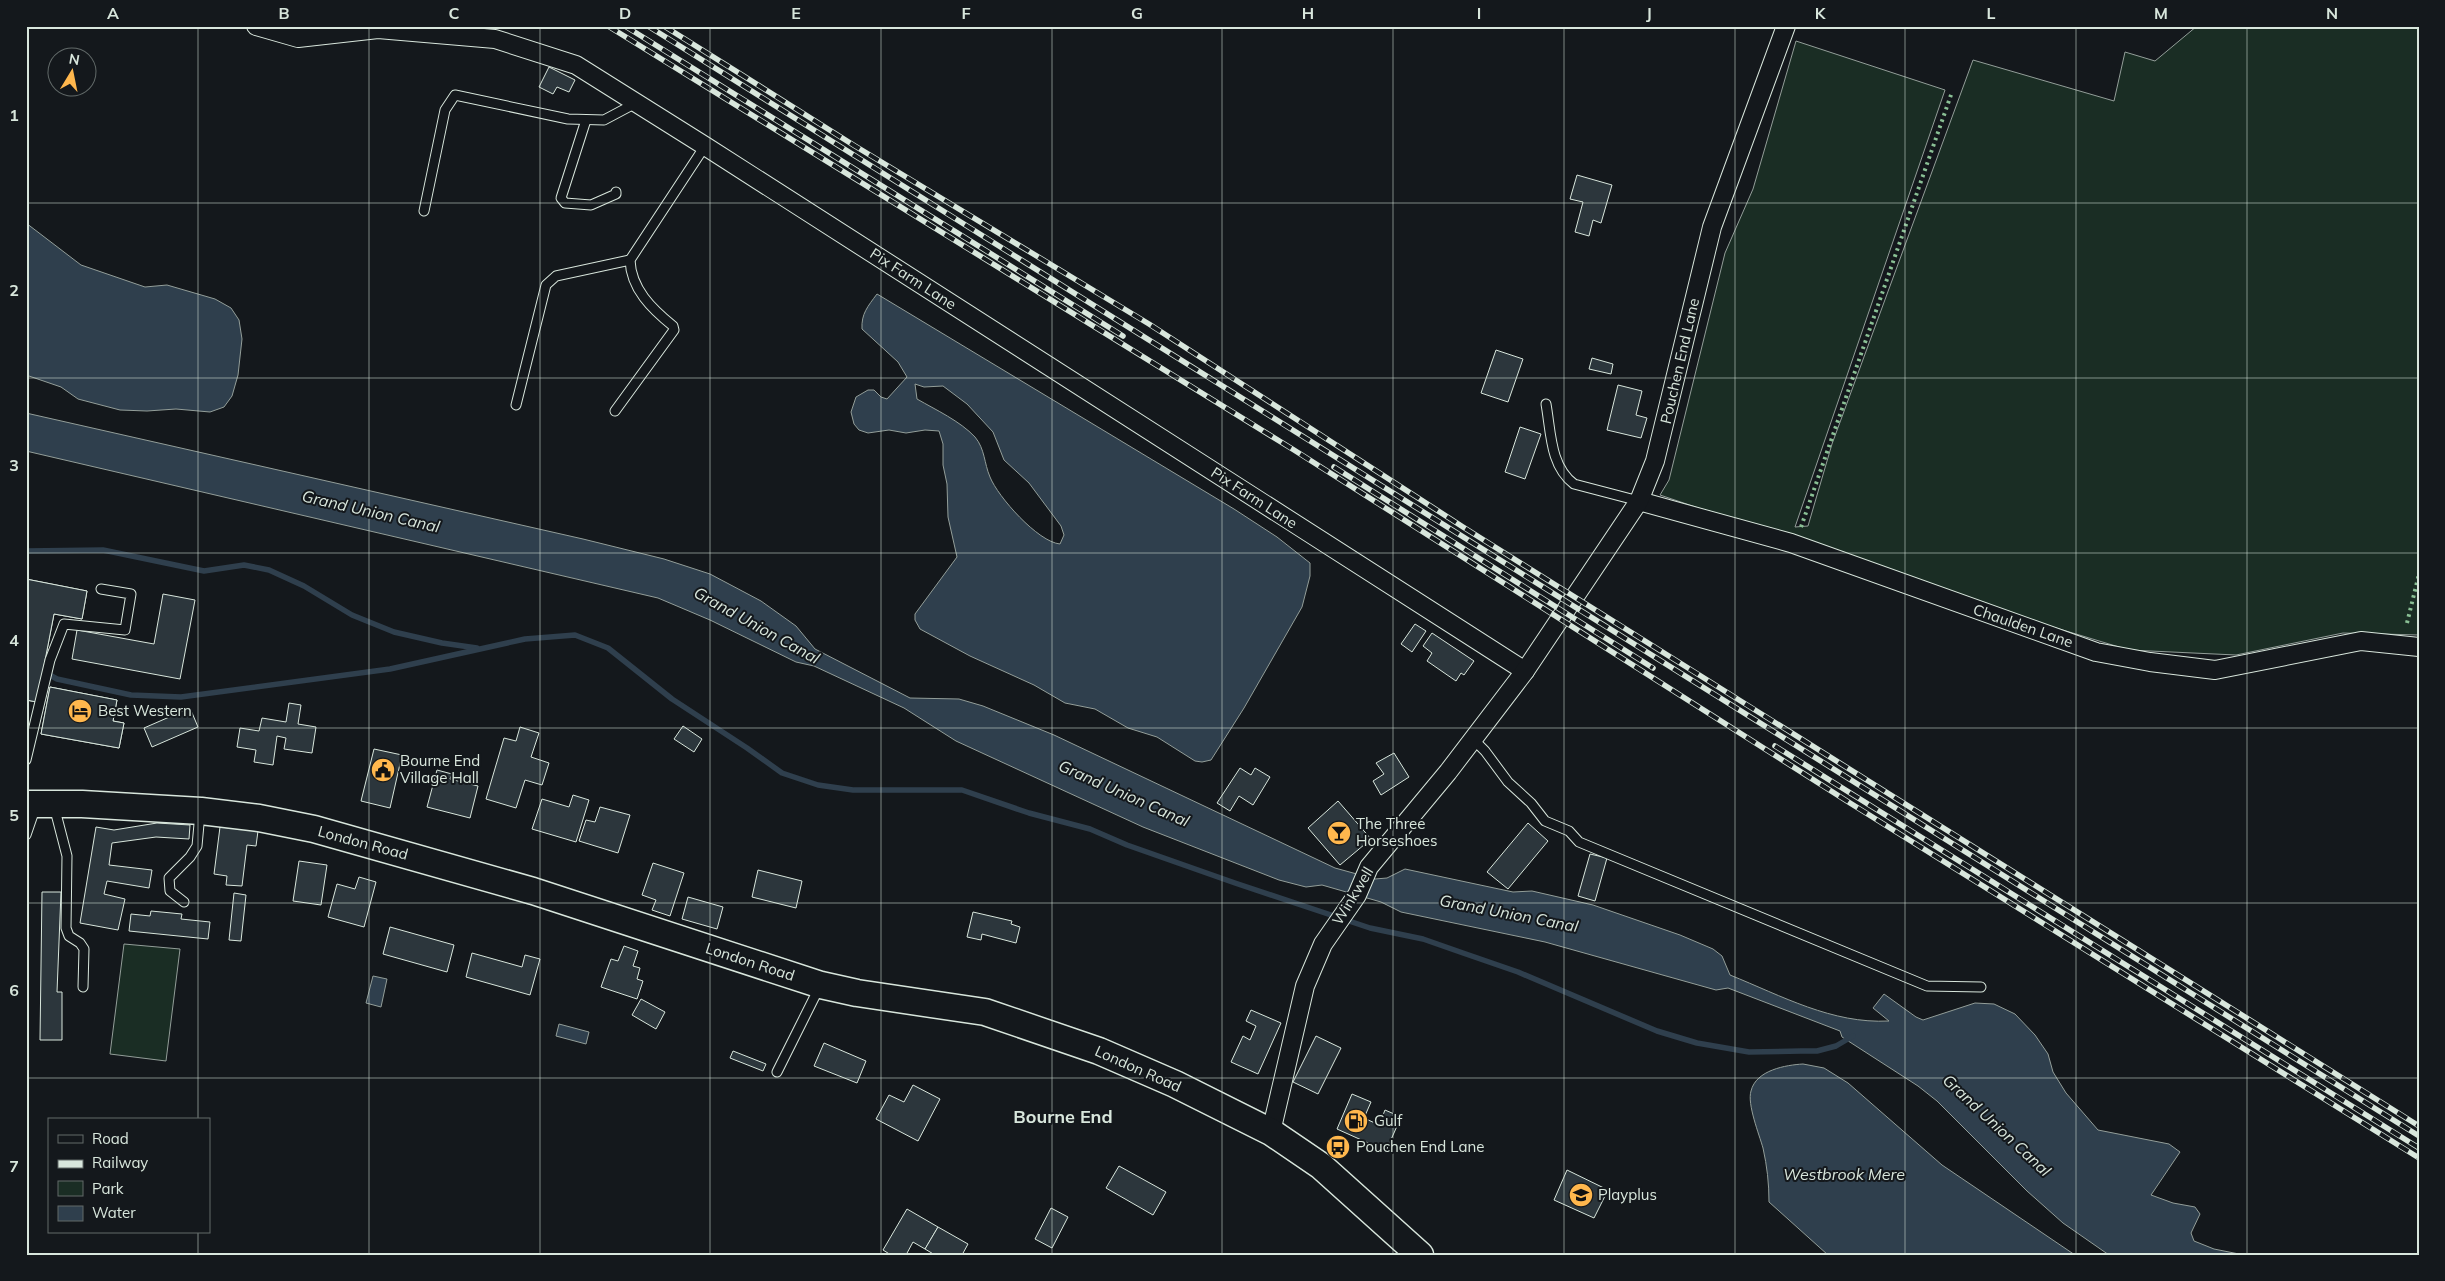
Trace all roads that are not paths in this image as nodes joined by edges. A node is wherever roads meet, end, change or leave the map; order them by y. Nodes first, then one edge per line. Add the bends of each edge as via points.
1 (256, 26) edge
2 (1786, 26) edge
3 (636, 103) junction
4 (586, 120) junction
5 (705, 146) junction
6 (616, 192) dead end
7 (424, 211) dead end
8 (630, 260) junction
9 (1546, 404) dead end
10 (516, 405) dead end
11 (615, 411) dead end
12 (1639, 501) junction
13 (101, 589) dead end
14 (2419, 647) edge
15 (1524, 671) junction
16 (1473, 740) junction
17 (26, 760) edge
18 (39, 805) edge
19 (201, 811) junction
20 (26, 835) edge
21 (184, 902) dead end
22 (820, 985) junction
23 (83, 986) dead end
24 (1981, 987) dead end
25 (777, 1072) dead end
26 (1271, 1132) junction
27 (1420, 1255) edge

1 - 3 street, Pix Farm Lane via 298,38 378,29 496,39 576,65
2 - 12 street, Pouchen End Lane via 1712,227 1656,461
3 - 4 lane via 604,120
3 - 5 street, Pix Farm Lane
4 - 6 lane via 560,198 565,202 591,206
4 - 7 lane via 568,120 455,96 445,110
5 - 8 lane
5 - 15 street, Pix Farm Lane
8 - 10 lane via 556,276 546,285
8 - 11 lane via 630,271 640,292 654,311 674,326 674,330
9 - 12 lane via 1556,458 1566,478 1574,484
12 - 14 street, Chaulden Lane via 1791,543 2096,652 2215,670 2362,641
12 - 15 street, Pouchen End Lane
13 - 17 lane via 131,594 125,630 64,624 50,660
15 - 16 street, Winkwell
16 - 24 lane via 1545,821 1569,831 1579,842 1927,986
16 - 26 street, Winkwell via 1370,867 1323,944 1305,986
18 - 19 main road, London Road via 82,804
18 - 20 lane
18 - 23 lane via 68,856 66,928 68,936 84,949
19 - 21 lane via 197,846 169,878 170,891
19 - 22 main road, London Road via 277,822 384,848 533,892
22 - 25 lane
22 - 26 main road, London Road via 985,1012 1099,1051 1175,1084
26 - 27 main road, London Road via 1321,1166

